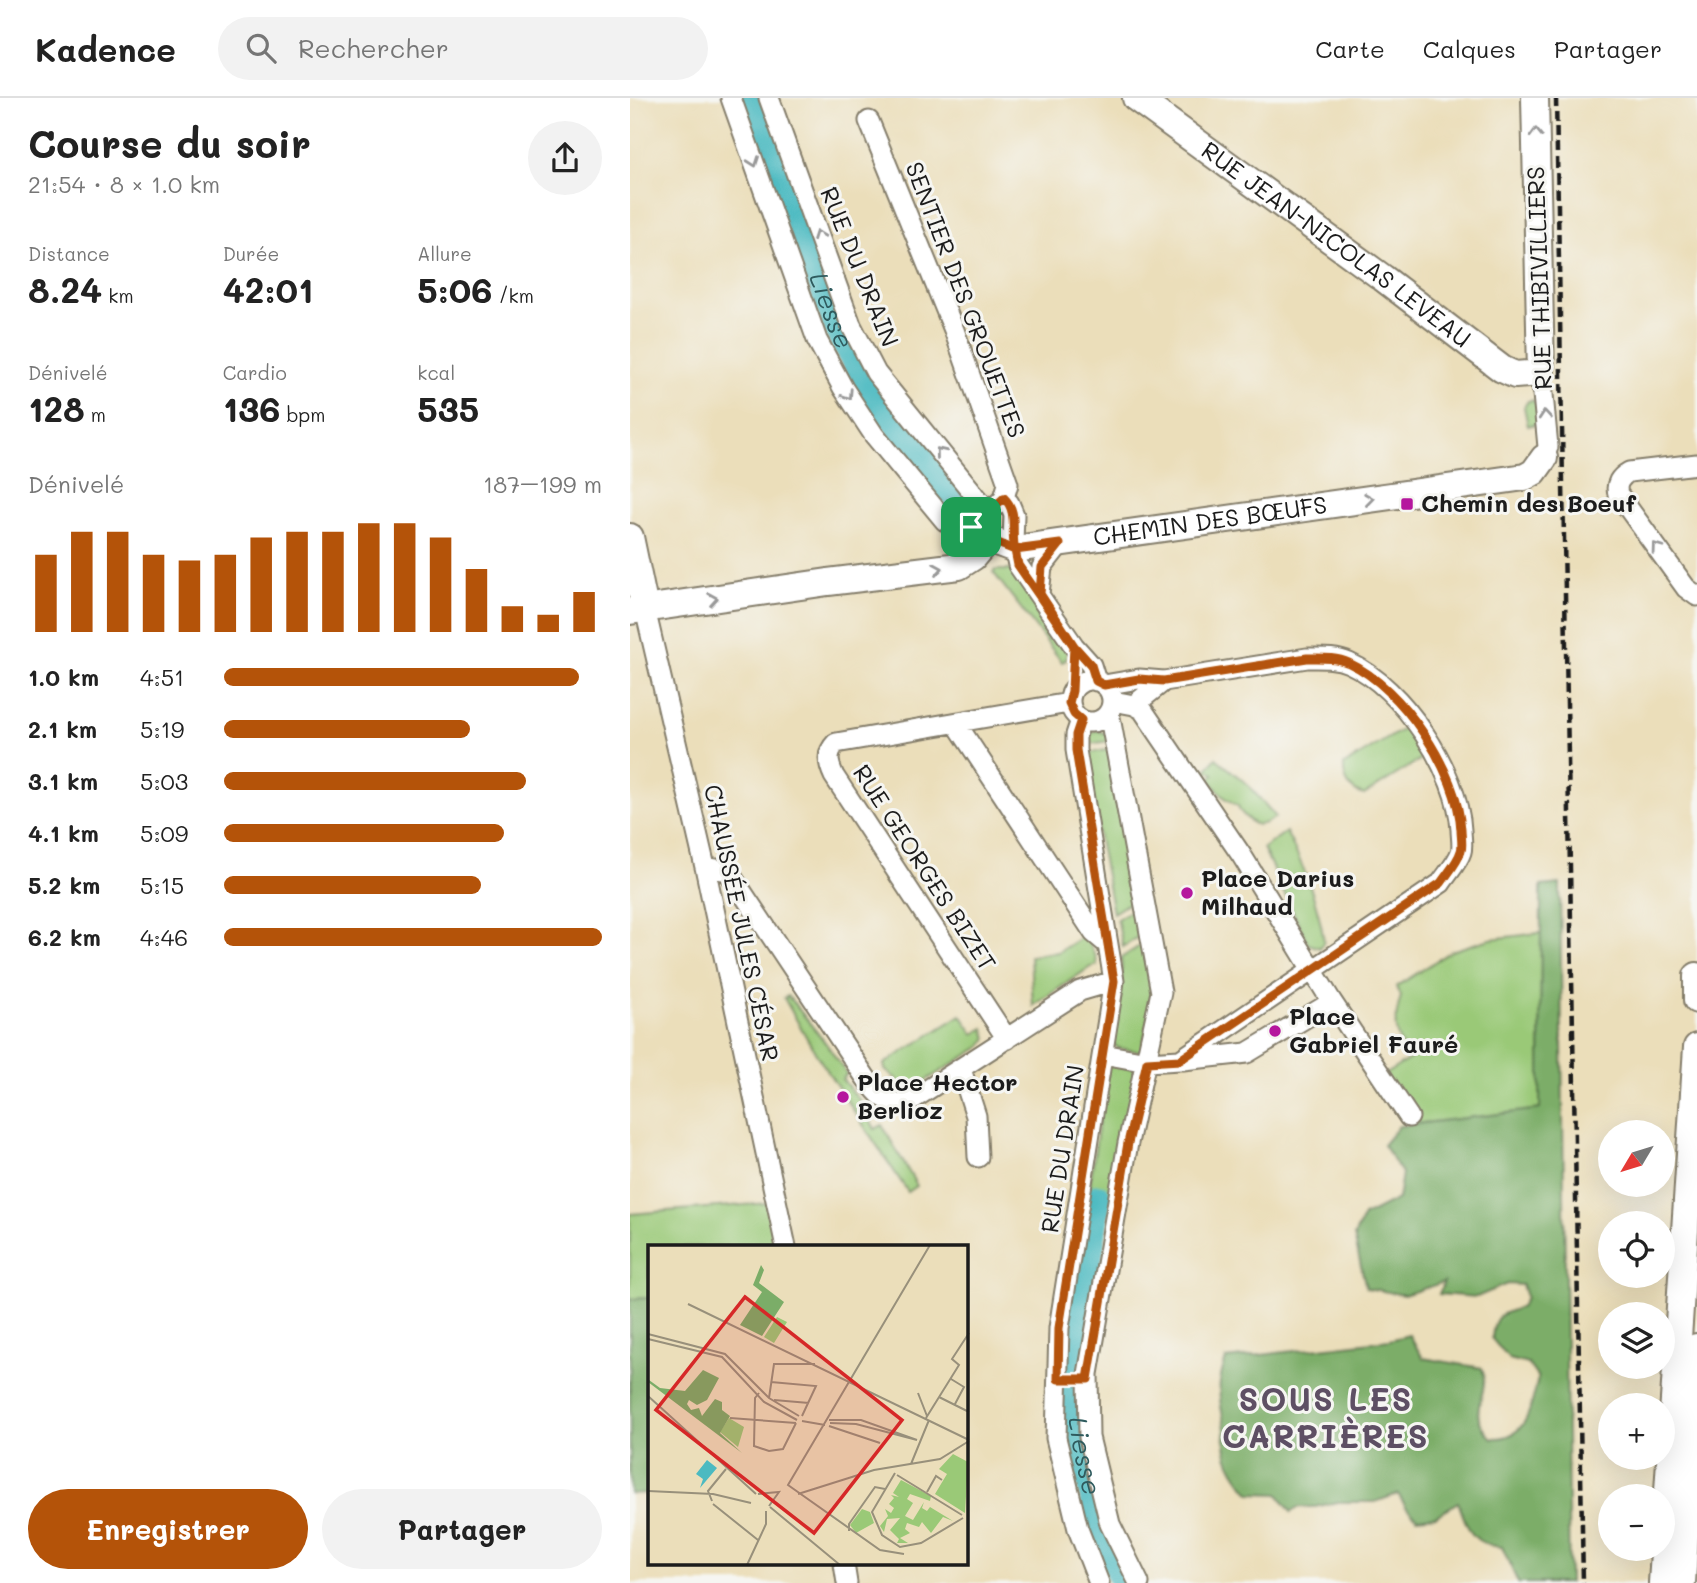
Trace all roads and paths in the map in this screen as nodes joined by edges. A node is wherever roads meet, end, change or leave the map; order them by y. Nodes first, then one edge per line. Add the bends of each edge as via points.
1 (731, 98) edge
2 (769, 98) edge
3 (1136, 98) edge
4 (1535, 98) edge
5 (869, 121) dead end
6 (1541, 373) junction
7 (1544, 458) joint
8 (1697, 464) edge
9 (1004, 498) junction
10 (983, 505) junction
11 (980, 533) junction
12 (630, 537) edge
13 (1060, 544) junction
14 (1015, 550) junction
15 (1040, 594) junction
16 (1697, 596) edge
17 (638, 610) edge
18 (1074, 646) junction
19 (1164, 681) junction
20 (1105, 695) junction
21 (1070, 697) junction
22 (1134, 705) junction
23 (1081, 720) junction
24 (956, 723) junction
25 (705, 867) junction
26 (1107, 944) junction
27 (1312, 969) junction
28 (1697, 976) edge
29 (1114, 981) junction
30 (1697, 1000) edge
31 (1332, 1002) junction
32 (1007, 1039) junction
33 (1697, 1047) edge
34 (1103, 1054) junction
35 (1180, 1060) junction
36 (1147, 1062) junction
37 (961, 1069) junction
38 (1409, 1117) dead end
39 (978, 1157) dead end
40 (786, 1245) edge
41 (1697, 1347) edge
42 (1058, 1379) junction
43 (1088, 1379) junction
44 (1099, 1583) edge
45 (1139, 1583) edge
46 (1662, 1583) edge
47 (1682, 1583) edge

1 -> 11 street via 817,340 843,388 874,435 946,521
10 -> 2 street, RUE DU DRAIN via 876,373 863,350
3 - 6 street, RUE JEAN-NICOLAS LEVEAU via 1502,369 1515,375
6 -> 4 street, RUE THIBIVILLIERS
5 - 9 street, SENTIER DES GROUETTES via 954,330 1008,484
7 -> 6 street, RUE THIBIVILLIERS via 1548,447
13 -> 7 street, CHEMIN DES BŒUFS via 1525,478
16 -> 8 street via 1686,588 1616,488 1629,472
9 - 10 street via 995,506
9 - 14 street, SENTIER DES GROUETTES via 1014,515
10 - 11 street via 977,512
11 - 14 street, CHEMIN DES BŒUFS
17 -> 11 street via 959,566 973,557
12 - 17 street
13 - 14 street, CHEMIN DES BŒUFS
13 - 15 street via 1042,567
14 - 15 street via 1018,565
15 - 18 street
17 - 25 street, CHAUSSÉE JULES CÉSAR
18 - 20 street via 1091,665
18 - 21 street
19 - 20 street via 1139,679
19 - 22 street
19 - 27 street via 1307,658 1349,663 1385,687 1424,733 1448,777 1460,811 1461,851 1441,883
20 - 21 street, RUE GEORGES BIZET via 1079,683
20 - 22 street
20 - 23 street via 1093,722
20 - 36 street via 1161,992
21 - 23 street via 1074,714
21 - 24 street, RUE GEORGES BIZET
22 - 27 street via 1142,709 1242,856
23 - 26 street, RUE DU DRAIN via 1076,750
24 - 26 street via 1092,930
24 - 32 street, RUE GEORGES BIZET via 836,743 829,762
25 - 37 street via 728,871 886,1101 907,1103
25 - 40 street, CHAUSSÉE JULES CÉSAR
26 - 29 street, RUE DU DRAIN
27 - 31 street
27 - 35 street
28 - 30 street
29 - 32 street via 1080,990
29 - 34 street, RUE DU DRAIN
31 - 35 street via 1247,1053
31 - 38 street
32 - 37 street
33 - 46 street
34 - 36 street
34 - 42 street, RUE DU DRAIN via 1059,1328
35 - 36 street
36 - 43 street via 1128,1143
37 - 39 street via 976,1116
41 - 47 street
42 - 43 street
42 - 44 street, RUE DU DRAIN via 1056,1438 1078,1529
43 - 45 street via 1089,1437 1110,1524

